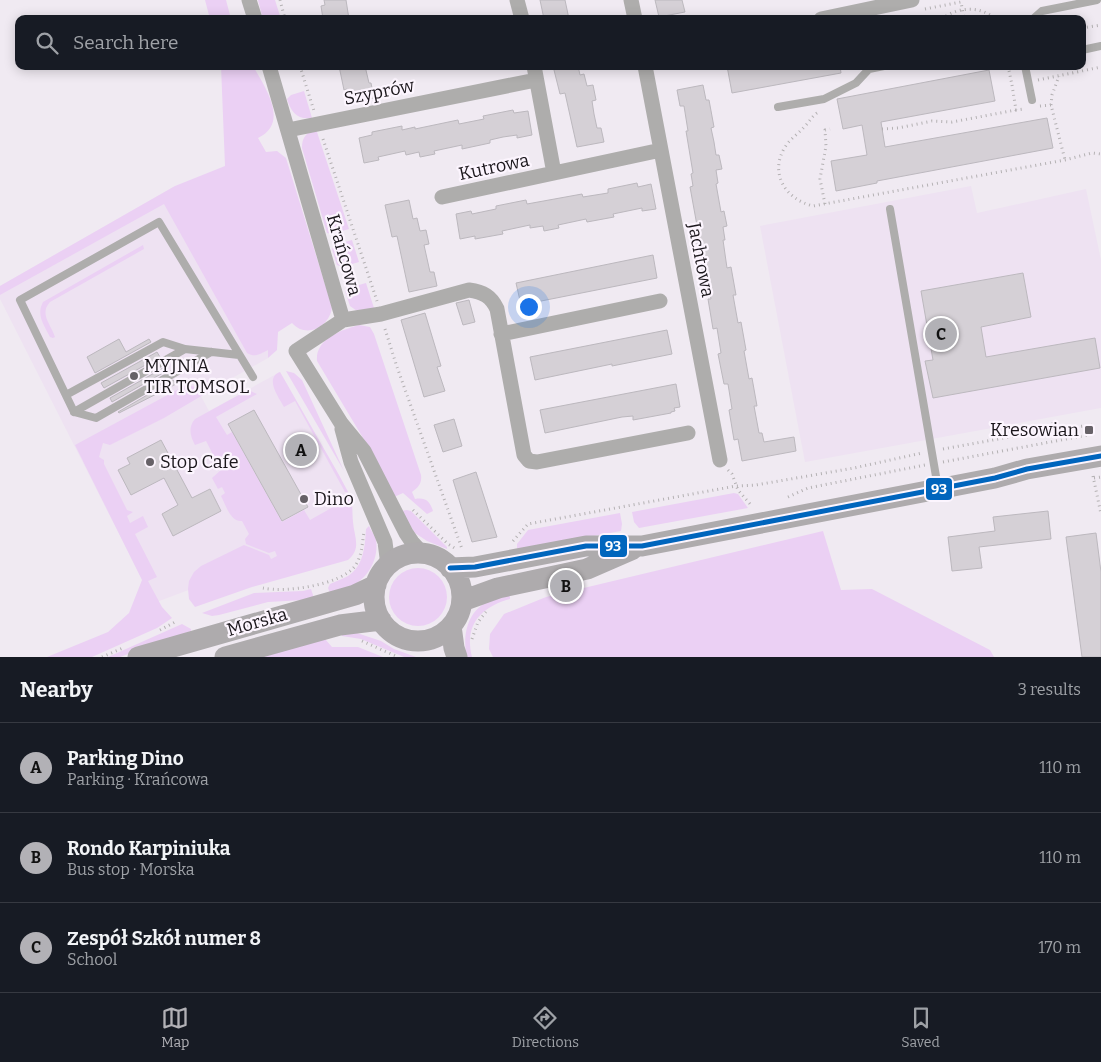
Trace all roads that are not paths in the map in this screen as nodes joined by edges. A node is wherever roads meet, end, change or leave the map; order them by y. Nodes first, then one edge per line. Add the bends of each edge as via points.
1 (249, 0) edge
2 (517, 0) edge
3 (631, 0) edge
4 (912, 0) edge
5 (1097, 0) edge
6 (254, 15) edge
7 (521, 15) edge
8 (634, 15) edge
9 (858, 15) edge
10 (1038, 15) edge
11 (1101, 46) edge
12 (1086, 49) edge
13 (270, 70) edge
14 (645, 70) edge
15 (867, 70) edge
16 (1025, 70) edge
17 (535, 73) edge
18 (1033, 104) road end
19 (778, 107) dead end
20 (288, 130) junction
21 (661, 150) junction
22 (554, 173) junction
23 (442, 197) dead end
24 (890, 209) dead end
25 (660, 301) dead end
26 (343, 320) junction
27 (501, 334) junction
28 (185, 349) junction
29 (211, 352) junction
30 (239, 355) junction
31 (253, 377) dead end
32 (66, 395) junction
33 (74, 412) junction
34 (341, 423) junction
35 (688, 433) dead end
36 (720, 460) road end
37 (1096, 462) edge
38 (938, 489) junction
39 (642, 546) junction
40 (423, 554) junction
41 (457, 560) junction
42 (388, 565) junction
43 (376, 586) junction
44 (462, 602) junction
45 (381, 620) junction
46 (451, 626) junction
47 (418, 641) junction
48 (138, 657) edge
49 (225, 657) edge
50 (432, 657) edge
51 (457, 657) edge

1 - 6 street
2 - 7 street
3 - 8 street
4 - 9 street
5 - 10 lane via 1042,11
11 - 12 lane
13 - 20 street, Krańcowa
14 - 21 street, Jachtowa
15 - 19 lane via 856,83 824,98
16 - 18 lane
17 - 20 street, Szyprów
17 - 22 street, Kutrowa
20 - 26 street, Krańcowa
21 - 22 street, Kutrowa
21 - 36 street, Jachtowa
22 - 23 street, Kutrowa
24 - 38 lane
25 - 27 street
26 - 27 street via 381,314 469,290 481,292 492,299
26 - 34 street, Krańcowa via 296,350
27 - 35 street via 524,455 529,461 538,462
28 - 29 lane
28 - 32 lane via 163,342
28 - 33 lane
29 - 30 lane
29 - 33 lane via 96,418
30 - 31 lane
30 - 32 lane via 159,222 20,300
32 - 33 lane
34 - 40 street, Krańcowa via 364,451 406,533
34 - 42 street, Krańcowa via 351,462 385,542
37 - 38 main road via 1027,469
38 - 39 main road
39 - 41 main road via 586,546 475,567
39 - 44 main road via 587,569 493,589
40 - 41 main road
40 - 42 main road via 404,556
41 - 44 main road
42 - 43 main road
43 - 45 main road via 375,606
43 - 48 main road, Morska via 355,595
44 - 46 main road
45 - 47 main road via 396,635
45 - 49 main road, Morska via 340,625
46 - 47 main road via 433,638
46 - 51 main road
47 - 50 main road

